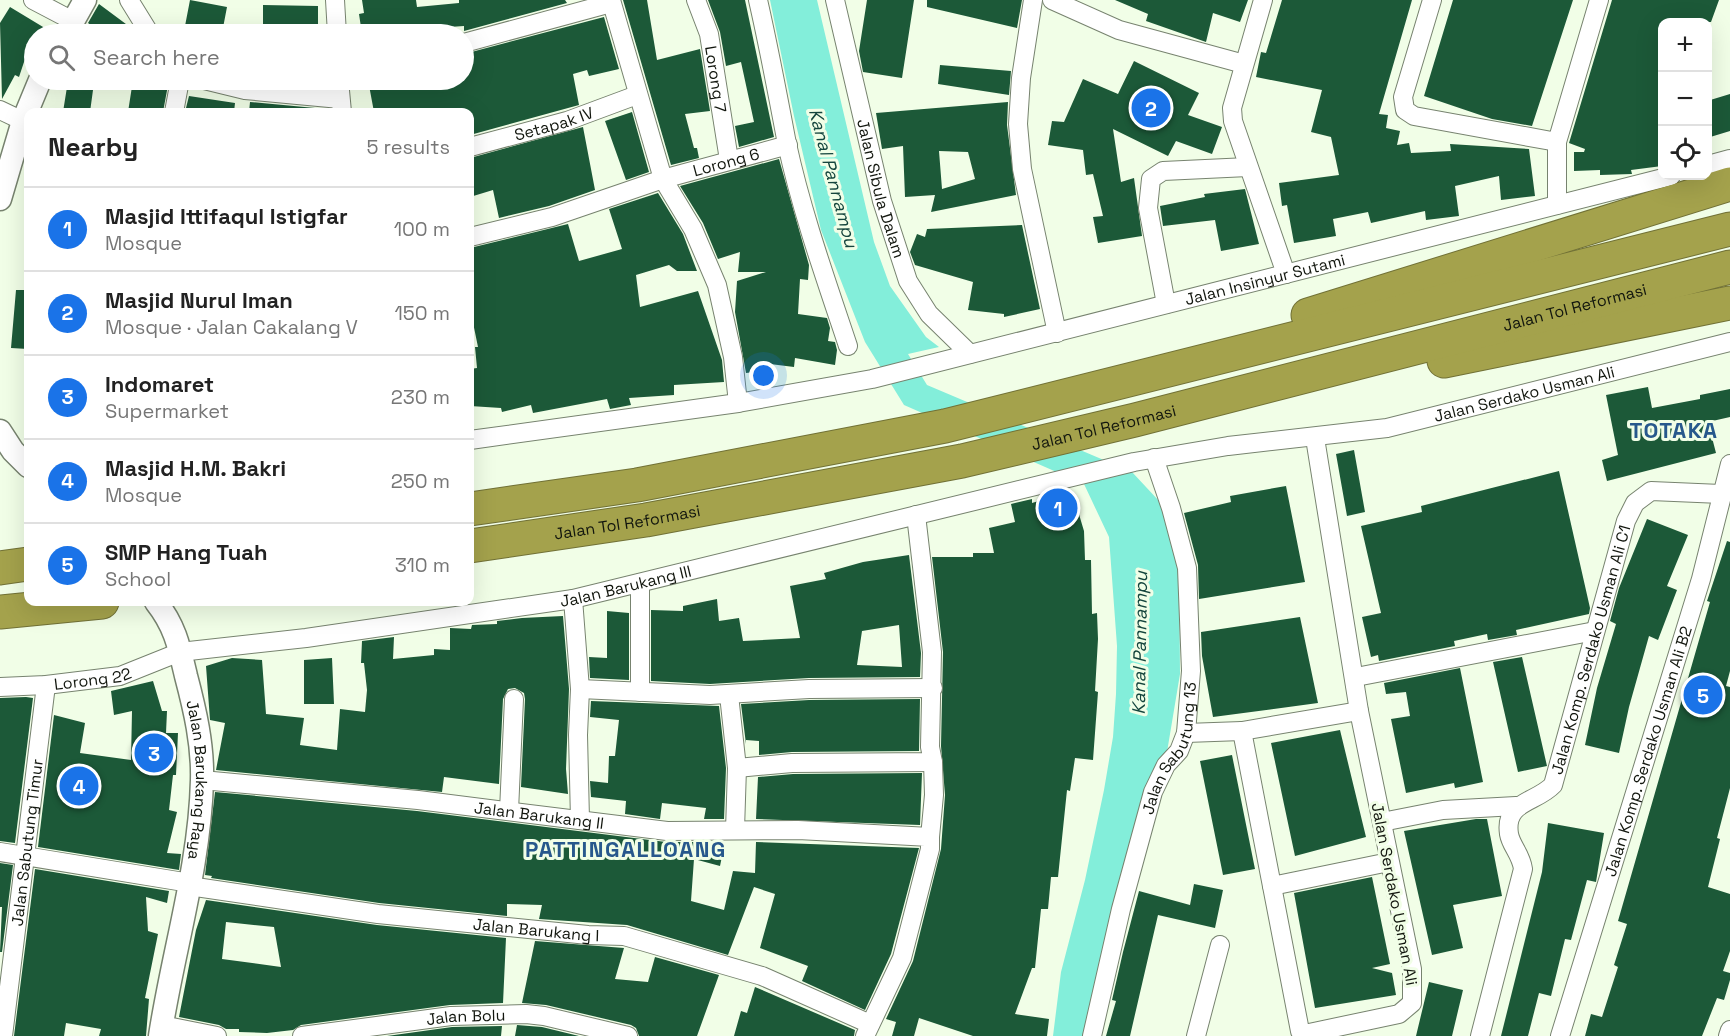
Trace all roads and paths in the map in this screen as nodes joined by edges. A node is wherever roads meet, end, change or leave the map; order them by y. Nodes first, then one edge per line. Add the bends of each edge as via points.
1 (33, 0) edge
2 (85, 0) edge
3 (129, 0) edge
4 (335, 0) edge
5 (696, 0) edge
6 (758, 0) edge
7 (835, 0) edge
8 (1033, 0) edge
9 (1052, 0) edge
10 (1263, 0) edge
11 (1432, 0) edge
12 (1599, 0) edge
13 (611, 2) edge
14 (1083, 6) edge
15 (64, 24) edge
16 (71, 24) edge
17 (144, 24) edge
18 (336, 24) edge
19 (474, 40) edge
20 (1244, 64) junction
21 (36, 90) edge
22 (178, 90) edge
23 (245, 90) edge
24 (340, 90) edge
25 (637, 94) junction
26 (341, 106) edge
27 (28, 108) edge
28 (175, 108) edge
29 (0, 110) edge
30 (23, 121) joint
31 (1557, 142) junction
32 (788, 145) junction
33 (474, 146) edge
34 (1730, 159) edge
35 (729, 160) junction
36 (1712, 164) edge
37 (1248, 167) junction
38 (663, 179) junction
39 (1658, 179) edge
40 (1730, 184) edge
41 (0, 199) edge
42 (1557, 205) junction
43 (1730, 230) edge
44 (474, 236) edge
45 (1730, 267) edge
46 (1286, 274) junction
47 (1730, 303) edge
48 (1166, 304) junction
49 (1058, 333) junction
50 (1730, 342) edge
51 (848, 346) dead end
52 (965, 355) junction
53 (1119, 385) junction
54 (738, 403) junction
55 (1125, 422) junction
56 (0, 431) edge
57 (1315, 438) junction
58 (474, 439) edge
59 (24, 455) edge
60 (1154, 458) junction
61 (1730, 464) edge
62 (1064, 479) joint
63 (1721, 494) junction
64 (474, 507) edge
65 (916, 515) junction
66 (474, 545) edge
67 (24, 565) edge
68 (0, 568) edge
69 (640, 583) junction
70 (573, 599) junction
71 (61, 606) edge
72 (159, 606) edge
73 (0, 612) edge
74 (1594, 631) junction
75 (180, 652) junction
76 (1356, 677) junction
77 (46, 685) junction
78 (0, 687) edge
79 (933, 688) junction
80 (580, 689) junction
81 (640, 692) junction
82 (729, 695) junction
83 (514, 699) dead end
84 (1359, 711) junction
85 (1242, 731) junction
86 (1186, 733) junction
87 (933, 762) junction
88 (738, 768) junction
89 (202, 780) junction
90 (1516, 806) junction
91 (509, 811) junction
92 (580, 820) junction
93 (1382, 822) junction
94 (735, 830) junction
95 (930, 837) junction
96 (0, 852) edge
97 (24, 855) junction
98 (1389, 862) junction
99 (189, 884) junction
100 (1272, 886) junction
101 (1220, 945) dead end
102 (6, 964) edge
103 (161, 1030) edge
104 (867, 1030) edge
105 (1730, 1030) edge
106 (3, 1036) edge
107 (217, 1036) edge
108 (302, 1036) edge
109 (628, 1036) edge
110 (1092, 1036) edge
111 (1196, 1036) edge
112 (1480, 1036) edge
113 (1560, 1036) edge
114 (1728, 1036) edge

1 - 15 street
2 - 16 street
3 - 17 street
4 - 18 street
5 - 35 street, Lorong 7 via 709,34
6 - 32 street
7 - 52 street, Jalan Sibula Dalam via 882,201 908,281 929,314
8 - 49 street via 1018,124 1022,169
9 - 14 street
10 - 20 street
11 - 31 street via 1403,98 1405,110 1414,116
12 - 31 street
13 - 19 street
13 - 25 street
14 - 20 street via 1119,30
20 - 37 street via 1232,108
21 - 27 street
22 - 28 street
23 - 26 street
24 - 26 street
25 - 33 street, Setapak IV via 567,121
25 - 38 street
29 - 30 street
30 - 41 street
31 - 42 street
32 - 35 street, Lorong 6
32 - 51 street via 817,253
34 - 36 street
35 - 38 street, Lorong 6
37 - 46 street
37 - 48 street via 1163,171 1151,179 1148,208
38 - 44 street, Lorong 6 via 552,217
38 - 54 street via 693,229 717,285 733,357
39 - 42 street, Jalan Insinyur Sutami
40 - 53 highway via 1295,319
42 - 46 street, Jalan Insinyur Sutami
43 - 53 highway
45 - 55 highway, Jalan Tol Reformasi
46 - 48 street, Jalan Insinyur Sutami
47 - 55 highway via 1250,401
48 - 49 street, Jalan Insinyur Sutami
49 - 52 street, Jalan Insinyur Sutami
50 - 57 street, Jalan Serdako Usman Ali via 1423,420
52 - 54 street, Jalan Insinyur Sutami via 866,380
53 - 64 highway via 945,426 637,485
54 - 58 street
55 - 66 highway, Jalan Tol Reformasi via 962,461 646,520
56 - 59 street
57 - 60 street, Jalan Serdako Usman Ali
57 - 76 street, Jalan Serdako Usman Ali
60 - 62 street, Jalan Serdako Usman Ali
60 - 86 street, Jalan Sabutung 13 via 1187,568 1191,671
61 - 63 street, Jalan Komp. Serdako Usman Ali B2
62 - 65 street, Jalan Barukang III
63 - 74 street, Jalan Komp. Serdako Usman Ali C1 via 1651,491 1635,502
63 - 113 street, Jalan Komp. Serdako Usman Ali B2 via 1701,579
65 - 69 street, Jalan Barukang III
65 - 79 street
67 - 68 highway
69 - 70 street, Jalan Barukang III
69 - 81 street
70 - 75 street, Jalan Barukang III
70 - 80 street
71 - 73 highway
72 - 75 street, Jalan Barukang Raya via 171,621
74 - 76 street
74 - 90 street, Jalan Komp. Serdako Usman Ali C1 via 1553,785 1547,792
75 - 77 street, Lorong 22 via 120,676
75 - 89 street, Jalan Barukang Raya via 195,711
76 - 84 street, Jalan Serdako Usman Ali
77 - 78 street, Lorong 22
77 - 97 street, Jalan Sabutung Timur
79 - 82 street via 808,689
79 - 87 street
80 - 81 street
80 - 92 street
81 - 82 street
82 - 88 street
83 - 91 street
84 - 85 street
84 - 93 street, Jalan Serdako Usman Ali
85 - 86 street
85 - 100 street, Jalan Serdako Usman Ali
86 - 110 street, Jalan Sabutung 13 via 1179,752 1166,765 1153,792
87 - 88 street via 792,763
87 - 95 street
88 - 94 street
89 - 91 street, Jalan Barukang II
89 - 99 street, Jalan Barukang Raya
90 - 93 street via 1443,810
90 - 112 street via 1509,818 1509,836 1522,856 1523,869
91 - 92 street, Jalan Barukang II
92 - 94 street, Jalan Barukang II via 667,831
93 - 98 street, Jalan Serdako Usman Ali
94 - 95 street, Jalan Barukang II
95 - 104 street via 902,958
96 - 97 street, Jalan Barukang I
97 - 99 street, Jalan Barukang I
97 - 102 street, Jalan Sabutung Timur
98 - 100 street
98 - 100 street, Jalan Serdako Usman Ali via 1412,969 1412,1003 1399,1014 1309,1033 1300,1032 1297,1025
99 - 103 street, Jalan Barukang Raya
99 - 104 street, Jalan Barukang I via 378,914 624,936 762,976
101 - 111 street
102 - 106 street, Jalan Sabutung Timur
103 - 107 street
105 - 114 street
108 - 109 street, Jalan Bolu via 444,1017 526,1014

